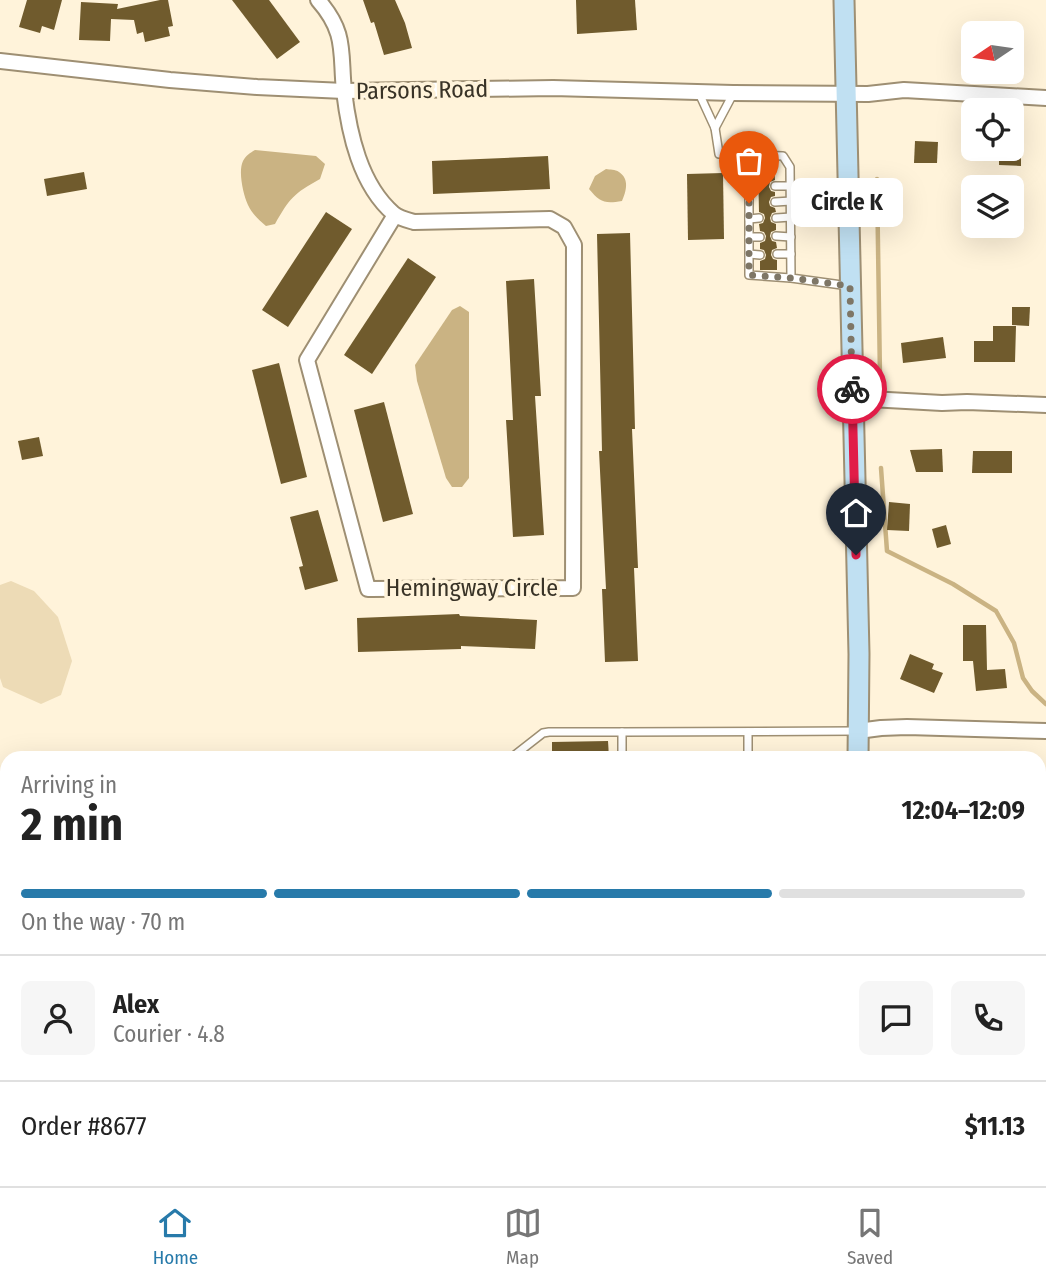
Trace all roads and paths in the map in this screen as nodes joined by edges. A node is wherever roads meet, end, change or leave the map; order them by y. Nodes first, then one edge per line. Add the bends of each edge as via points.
1 (318, 0) edge
2 (844, 0) edge
3 (0, 61) edge
4 (344, 91) junction
5 (698, 91) junction
6 (733, 93) junction
7 (845, 93) junction
8 (1046, 98) edge
9 (715, 128) junction
10 (749, 155) junction
11 (749, 186) junction
12 (758, 186) dead end
13 (775, 186) dead end
14 (791, 186) junction
15 (791, 201) junction
16 (759, 202) dead end
17 (775, 202) dead end
18 (749, 203) junction
19 (395, 215) junction
20 (759, 218) dead end
21 (776, 218) dead end
22 (791, 218) junction
23 (749, 219) junction
24 (776, 236) dead end
25 (749, 237) junction
26 (760, 237) dead end
27 (791, 237) junction
28 (749, 254) junction
29 (777, 254) dead end
30 (791, 254) junction
31 (760, 255) dead end
32 (791, 278) junction
33 (850, 286) junction
34 (852, 398) junction
35 (1046, 405) edge
36 (858, 731) junction
37 (1046, 731) edge
38 (622, 732) junction
39 (748, 732) junction
40 (520, 751) edge
41 (622, 751) edge
42 (748, 751) edge
43 (858, 751) edge

1 - 4 street via 340,38
2 - 7 street
3 - 4 street, Parsons Road via 170,80
4 - 5 street, Parsons Road
4 - 19 street via 359,160 371,188
5 - 6 street, Parsons Road
5 - 9 lane
6 - 7 street, Parsons Road
6 - 9 lane
7 - 8 street, Parsons Road via 904,90
7 - 33 street
9 - 10 lane via 719,154
10 - 11 lane
10 - 14 lane via 783,156 790,167
11 - 12 lane
11 - 18 lane
13 - 14 lane
14 - 15 lane
15 - 17 lane
15 - 22 lane
16 - 18 lane
18 - 23 lane
19 - 19 street, Hemingway Circle via 414,222 550,219 564,227 574,245 573,588 368,589 307,360
20 - 23 lane
21 - 22 lane
22 - 27 lane
23 - 25 lane
24 - 27 lane
25 - 26 lane
25 - 28 lane
27 - 30 lane
28 - 31 lane
28 - 32 lane via 749,275
29 - 30 lane
30 - 32 lane
32 - 33 lane
33 - 34 street
34 - 35 street
34 - 36 street
36 - 37 street via 907,727
36 - 39 lane
36 - 43 street
38 - 39 lane
38 - 40 lane via 543,733
38 - 41 lane
39 - 42 lane

